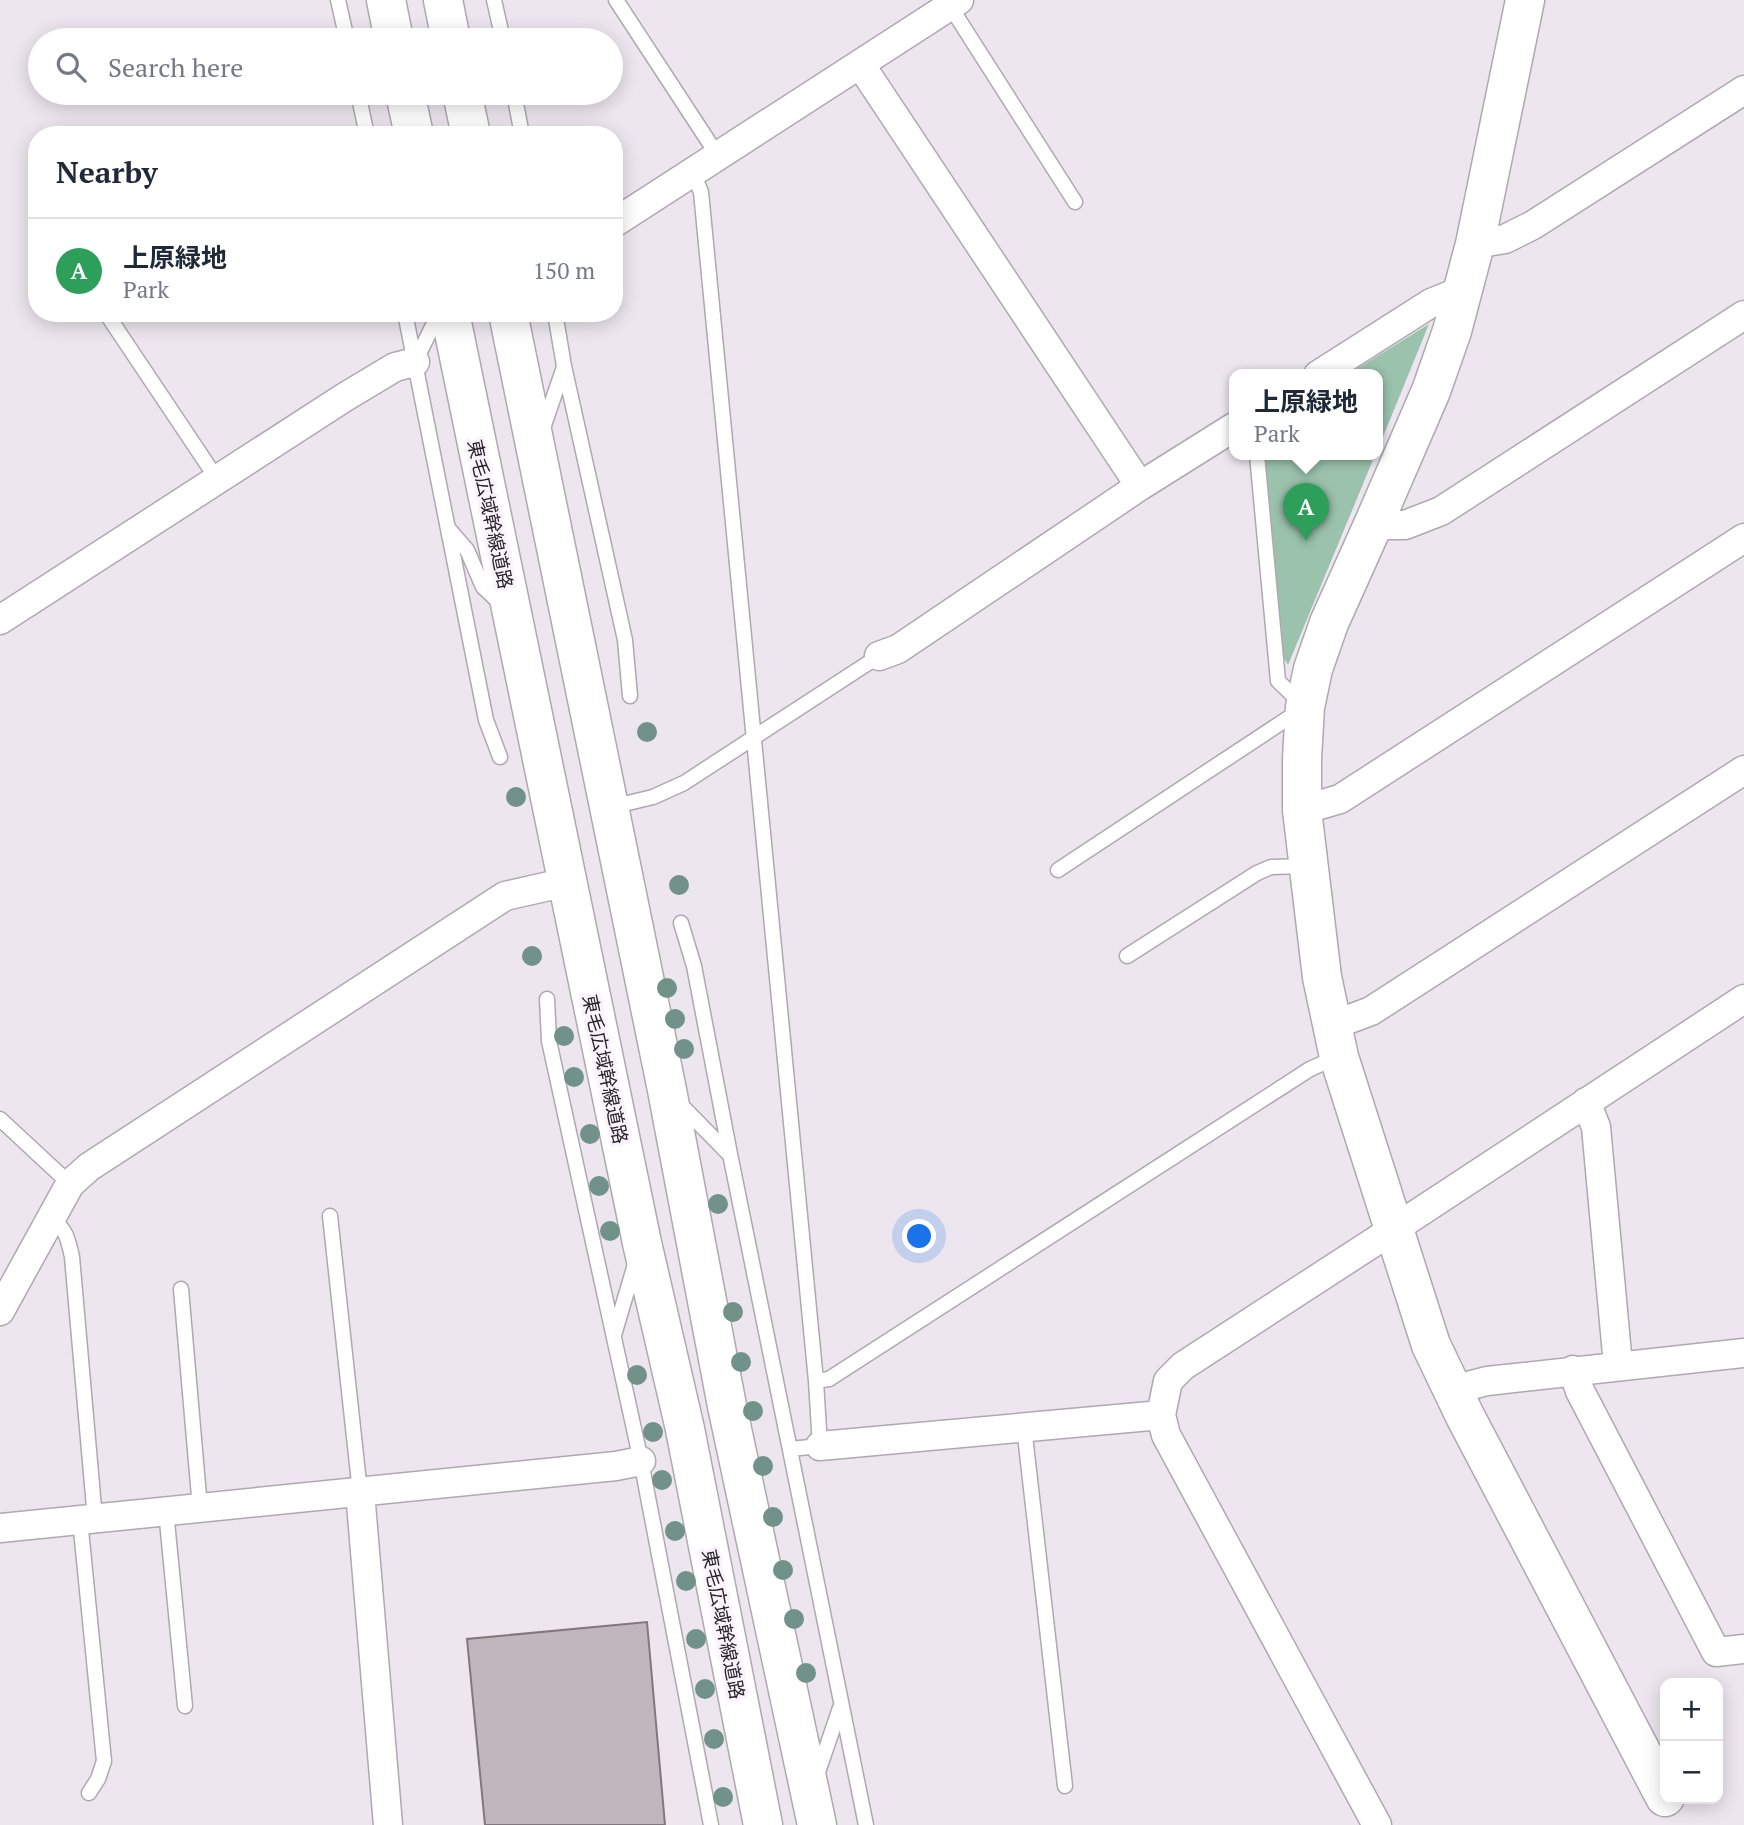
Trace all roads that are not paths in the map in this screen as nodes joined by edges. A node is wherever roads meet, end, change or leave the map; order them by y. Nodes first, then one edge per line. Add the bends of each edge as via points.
1 (338, 0) edge
2 (386, 0) edge
3 (494, 0) edge
4 (616, 0) edge
5 (1525, 0) edge
6 (955, 3) edge
7 (344, 28) edge
8 (392, 28) edge
9 (500, 28) edge
10 (860, 64) junction
11 (1744, 90) edge
12 (361, 105) edge
13 (408, 105) edge
14 (465, 105) edge
15 (509, 105) edge
16 (516, 105) edge
17 (365, 126) edge
18 (412, 126) edge
19 (469, 126) edge
20 (520, 126) edge
21 (521, 126) edge
22 (718, 156) junction
23 (693, 173) junction
24 (1075, 202) dead end
25 (623, 217) edge
26 (1475, 244) junction
27 (1463, 290) junction
28 (1744, 315) edge
29 (112, 322) edge
30 (407, 322) edge
31 (435, 322) edge
32 (452, 322) edge
33 (510, 322) edge
34 (557, 322) edge
35 (415, 362) junction
36 (564, 366) junction
37 (1327, 369) edge
38 (1229, 431) edge
39 (537, 448) junction
40 (1257, 460) edge
41 (217, 480) junction
42 (1140, 486) junction
43 (1373, 525) junction
44 (447, 527) junction
45 (1744, 538) edge
46 (511, 613) junction
47 (0, 620) edge
48 (879, 656) joint
49 (630, 695) dead end
50 (1305, 707) junction
51 (753, 737) junction
52 (500, 757) dead end
53 (1744, 770) edge
54 (608, 808) junction
55 (1302, 810) junction
56 (1308, 866) junction
57 (1058, 870) dead end
58 (567, 882) junction
59 (681, 923) dead end
60 (1127, 956) dead end
61 (547, 999) dead end
62 (1744, 999) edge
63 (1335, 1041) junction
64 (667, 1090) junction
65 (1586, 1102) junction
66 (0, 1119) edge
67 (730, 1154) junction
68 (70, 1184) junction
69 (330, 1216) dead end
70 (50, 1217) junction
71 (1394, 1229) junction
72 (642, 1243) junction
73 (181, 1289) dead end
74 (0, 1311) edge
75 (613, 1336) junction
76 (1744, 1353) edge
77 (1618, 1365) junction
78 (1573, 1370) junction
79 (816, 1381) junction
80 (1452, 1390) junction
81 (1161, 1415) junction
82 (1024, 1427) junction
83 (820, 1446) junction
84 (790, 1449) junction
85 (641, 1461) junction
86 (360, 1492) junction
87 (200, 1508) junction
88 (166, 1511) junction
89 (87, 1519) junction
90 (0, 1528) edge
91 (1744, 1649) edge
92 (185, 1706) dead end
93 (841, 1706) junction
94 (1065, 1786) dead end
95 (1660, 1787) edge
96 (89, 1793) dead end
97 (1669, 1804) edge
98 (814, 1810) edge
99 (388, 1825) edge
100 (711, 1825) edge
101 (762, 1825) edge
102 (866, 1825) edge
103 (1377, 1825) edge
104 (1680, 1825) edge

1 - 7 lane
2 - 8 main road
3 - 9 lane
4 - 22 lane
5 - 26 main road
6 - 10 street
6 - 24 lane
10 - 22 street
10 - 42 street
11 - 26 street via 1533,225 1505,239
12 - 17 lane
13 - 18 main road
14 - 19 main road
15 - 20 lane
16 - 21 lane
22 - 23 street
23 - 25 street
23 - 51 lane via 701,192
26 - 27 main road
27 - 37 street via 1431,303
27 - 43 main road via 1431,391
28 - 43 street via 1441,511 1405,525
29 - 41 lane
30 - 35 lane
31 - 35 lane
32 - 46 main road, 東毛広域幹線道路
33 - 39 main road
34 - 36 lane
35 - 41 street via 345,397
35 - 44 lane
36 - 39 lane
36 - 49 lane via 625,640
38 - 42 street
39 - 54 main road
40 - 50 lane via 1278,681
41 - 47 street
42 - 48 street via 898,649
43 - 50 main road via 1329,623
44 - 46 lane via 467,550 483,587
44 - 52 lane via 486,720
45 - 55 street via 1339,799
46 - 58 main road, 東毛広域幹線道路
48 - 51 lane
50 - 55 main road
50 - 57 lane
51 - 54 lane via 684,783 653,797
51 - 79 lane
53 - 63 street via 1371,1011
54 - 64 main road
55 - 56 main road
56 - 60 lane via 1271,867 1257,873
56 - 63 main road
58 - 68 street via 505,896 89,1167
58 - 72 main road, 東毛広域幹線道路
59 - 67 lane via 694,967
61 - 75 lane via 549,1041
62 - 65 street
63 - 71 main road
63 - 79 lane via 1310,1069 829,1379
64 - 67 lane
64 - 98 main road via 727,1406
65 - 71 street
65 - 77 street via 1597,1127
66 - 68 lane
67 - 84 lane
68 - 70 street
69 - 86 lane
70 - 74 street
70 - 89 lane via 68,1237 72,1257
71 - 80 main road via 1432,1345
71 - 81 street via 1183,1366 1168,1381
72 - 75 lane
72 - 101 main road, 東毛広域幹線道路 via 685,1429
73 - 87 lane
75 - 85 lane
76 - 77 street
77 - 78 street
78 - 80 street
78 - 91 street via 1716,1652
79 - 83 lane
80 - 95 main road
81 - 82 street
81 - 103 street via 1166,1436
82 - 83 street
82 - 94 lane
83 - 84 lane
84 - 93 lane
85 - 86 street
85 - 100 lane
86 - 87 street
86 - 99 street
87 - 88 street
88 - 89 street
88 - 92 lane
89 - 90 street
89 - 96 lane via 104,1761
93 - 98 lane
93 - 102 lane
97 - 104 main road

